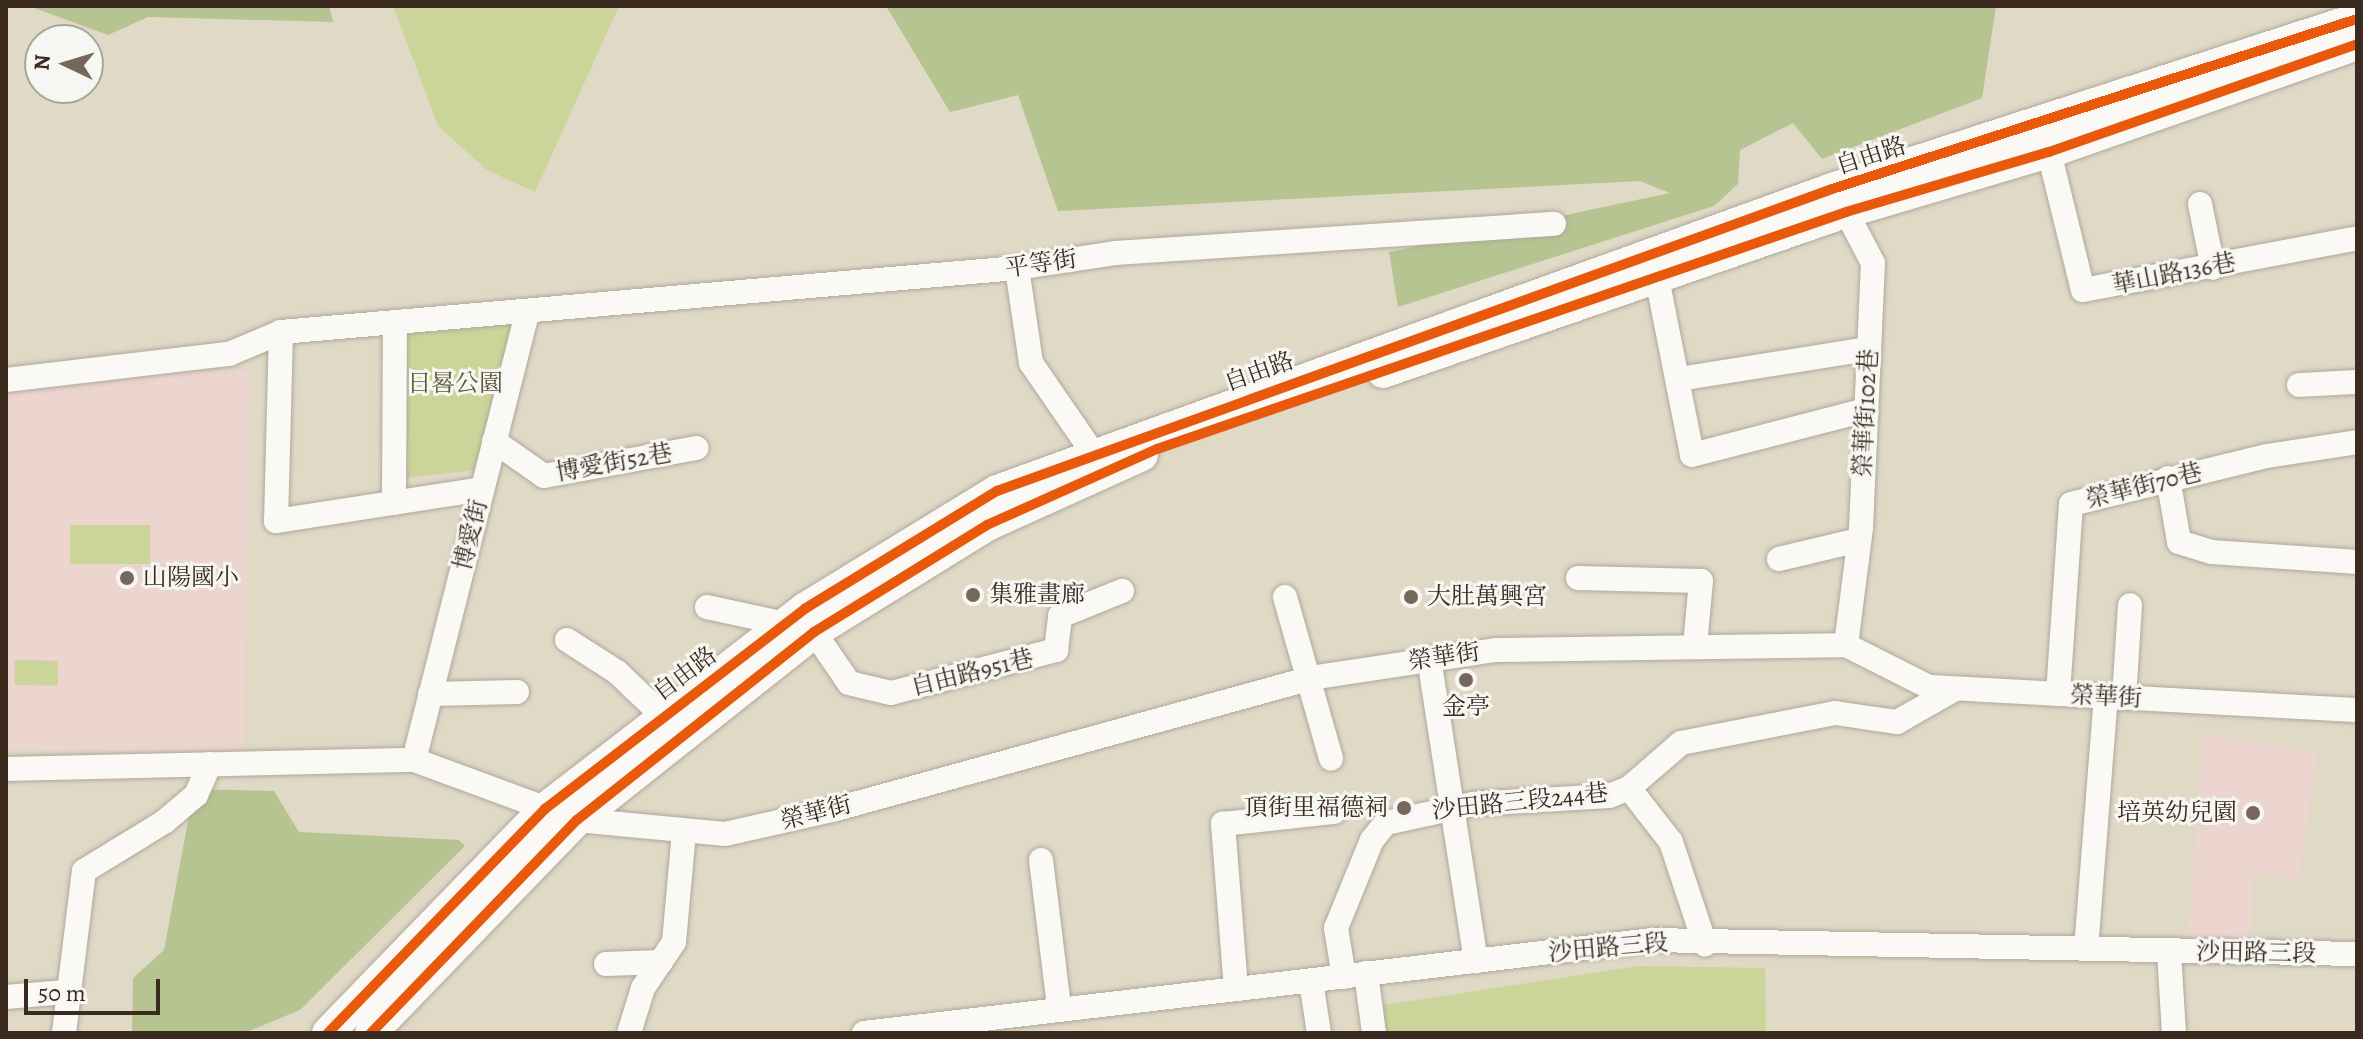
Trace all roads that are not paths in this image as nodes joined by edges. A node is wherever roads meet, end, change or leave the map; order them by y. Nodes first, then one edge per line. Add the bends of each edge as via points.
1 (2357, 19) edge
2 (2357, 44) edge
3 (2049, 152) junction
4 (1840, 200) junction
5 (2200, 204) dead end
6 (1554, 224) dead end
7 (2357, 238) edge
8 (1017, 268) junction
9 (2213, 268) junction
10 (1657, 278) junction
11 (528, 311) junction
12 (395, 323) junction
13 (281, 332) junction
14 (1869, 349) junction
15 (1679, 379) junction
16 (6, 380) edge
17 (2357, 382) edge
18 (2299, 385) dead end
19 (1866, 410) junction
20 (494, 441) junction
21 (2357, 442) edge
22 (696, 448) dead end
23 (1093, 453) junction
24 (2168, 478) junction
25 (482, 489) junction
26 (394, 503) junction
27 (1859, 540) junction
28 (1779, 559) dead end
29 (2357, 562) edge
30 (1578, 578) dead end
31 (1122, 591) dead end
32 (1285, 597) dead end
33 (843, 600) junction
34 (2130, 605) dead end
35 (707, 607) dead end
36 (800, 628) junction
37 (567, 640) dead end
38 (1846, 645) junction
39 (1695, 646) junction
40 (1429, 658) junction
41 (1310, 678) junction
42 (1955, 689) junction
43 (517, 692) dead end
44 (430, 694) junction
45 (2058, 694) junction
46 (2115, 697) junction
47 (2357, 710) edge
48 (663, 716) junction
49 (1331, 759) dead end
50 (414, 760) junction
51 (210, 764) junction
52 (6, 769) edge
53 (1629, 788) junction
54 (1455, 807) junction
55 (545, 809) junction
56 (1334, 812) dead end
57 (577, 820) junction
58 (684, 832) junction
59 (1041, 860) dead end
60 (1705, 944) junction
61 (2086, 949) junction
62 (2169, 952) junction
63 (2357, 954) edge
64 (1476, 961) junction
65 (661, 962) junction
66 (606, 964) dead end
67 (1355, 975) junction
68 (1311, 981) junction
69 (1236, 989) junction
70 (65, 992) junction
71 (6, 997) edge
72 (1059, 1007) junction
73 (64, 1033) edge
74 (328, 1033) edge
75 (371, 1033) edge
76 (629, 1033) edge
77 (864, 1033) edge
78 (1319, 1033) edge
79 (1361, 1033) edge
80 (1374, 1033) edge
81 (2174, 1033) edge

1 - 4 main road, 自由路
2 - 3 main road, 自由路
3 - 4 main road, 自由路
3 - 9 street, 華山路136巷 via 2083,290
4 - 10 main road, 自由路
4 - 14 street, 榮華街102巷 via 1873,263
4 - 23 main road, 自由路
5 - 9 street
6 - 8 street, 平等街 via 1115,253
7 - 9 street, 華山路136巷
8 - 11 street, 平等街
8 - 23 street via 1031,363
10 - 15 street
10 - 33 main road, 自由路 via 1157,449 987,525
11 - 12 street, 平等街
11 - 20 street, 博愛街
12 - 13 street, 平等街
12 - 26 street
13 - 16 street, 平等街 via 229,354
13 - 26 street via 276,521
14 - 15 street
14 - 19 street, 榮華街102巷
15 - 19 street via 1692,455
17 - 18 street
19 - 27 street, 榮華街102巷
20 - 22 street, 博愛街52巷 via 544,476
20 - 25 street, 博愛街
21 - 24 street, 榮華街70巷
23 - 33 main road, 自由路 via 997,491
24 - 29 street via 2179,542 2212,552
24 - 45 street, 榮華街70巷 via 2071,504
25 - 26 street
25 - 44 street, 博愛街
27 - 28 street
27 - 38 street, 榮華街102巷
30 - 39 street via 1701,581
31 - 36 street, 自由路951巷 via 1060,616 1056,650 891,693 849,683
32 - 41 street
33 - 36 main road, 自由路
34 - 46 street
35 - 36 street
36 - 48 main road, 自由路
36 - 57 main road, 自由路
37 - 48 street via 617,672
38 - 39 street, 榮華街
38 - 42 street, 榮華街 via 1929,687
39 - 40 street, 榮華街 via 1495,650
40 - 41 street, 榮華街
40 - 54 street
41 - 49 street
41 - 58 street, 榮華街 via 836,809 725,834
42 - 45 street, 榮華街
42 - 53 street via 1897,722 1835,713 1681,743
43 - 44 street
44 - 50 street, 博愛街
45 - 46 street, 榮華街
46 - 47 street, 榮華街
46 - 61 street
48 - 55 main road, 自由路
50 - 51 street
50 - 55 street, 榮華街
51 - 52 street
51 - 70 street via 196,795 164,822 84,871
53 - 54 street, 沙田路三段244巷 via 1609,796
53 - 60 street via 1671,842
54 - 64 street
54 - 67 street, 沙田路三段244巷 via 1386,823 1372,840 1336,928
55 - 57 street, 榮華街
55 - 74 main road, 自由路
56 - 69 street via 1223,824
57 - 58 street, 榮華街
57 - 75 main road, 自由路
58 - 65 street via 674,942
59 - 72 street
60 - 61 street, 沙田路三段
60 - 64 street, 沙田路三段 via 1652,940
61 - 62 street, 沙田路三段
62 - 63 street, 沙田路三段
62 - 81 street
64 - 67 street, 沙田路三段
65 - 66 street
65 - 76 street via 643,988
67 - 68 street, 沙田路三段
67 - 79 street
67 - 80 street
68 - 69 street, 沙田路三段
68 - 78 street
69 - 72 street, 沙田路三段
70 - 71 street
70 - 73 street
72 - 77 street, 沙田路三段

